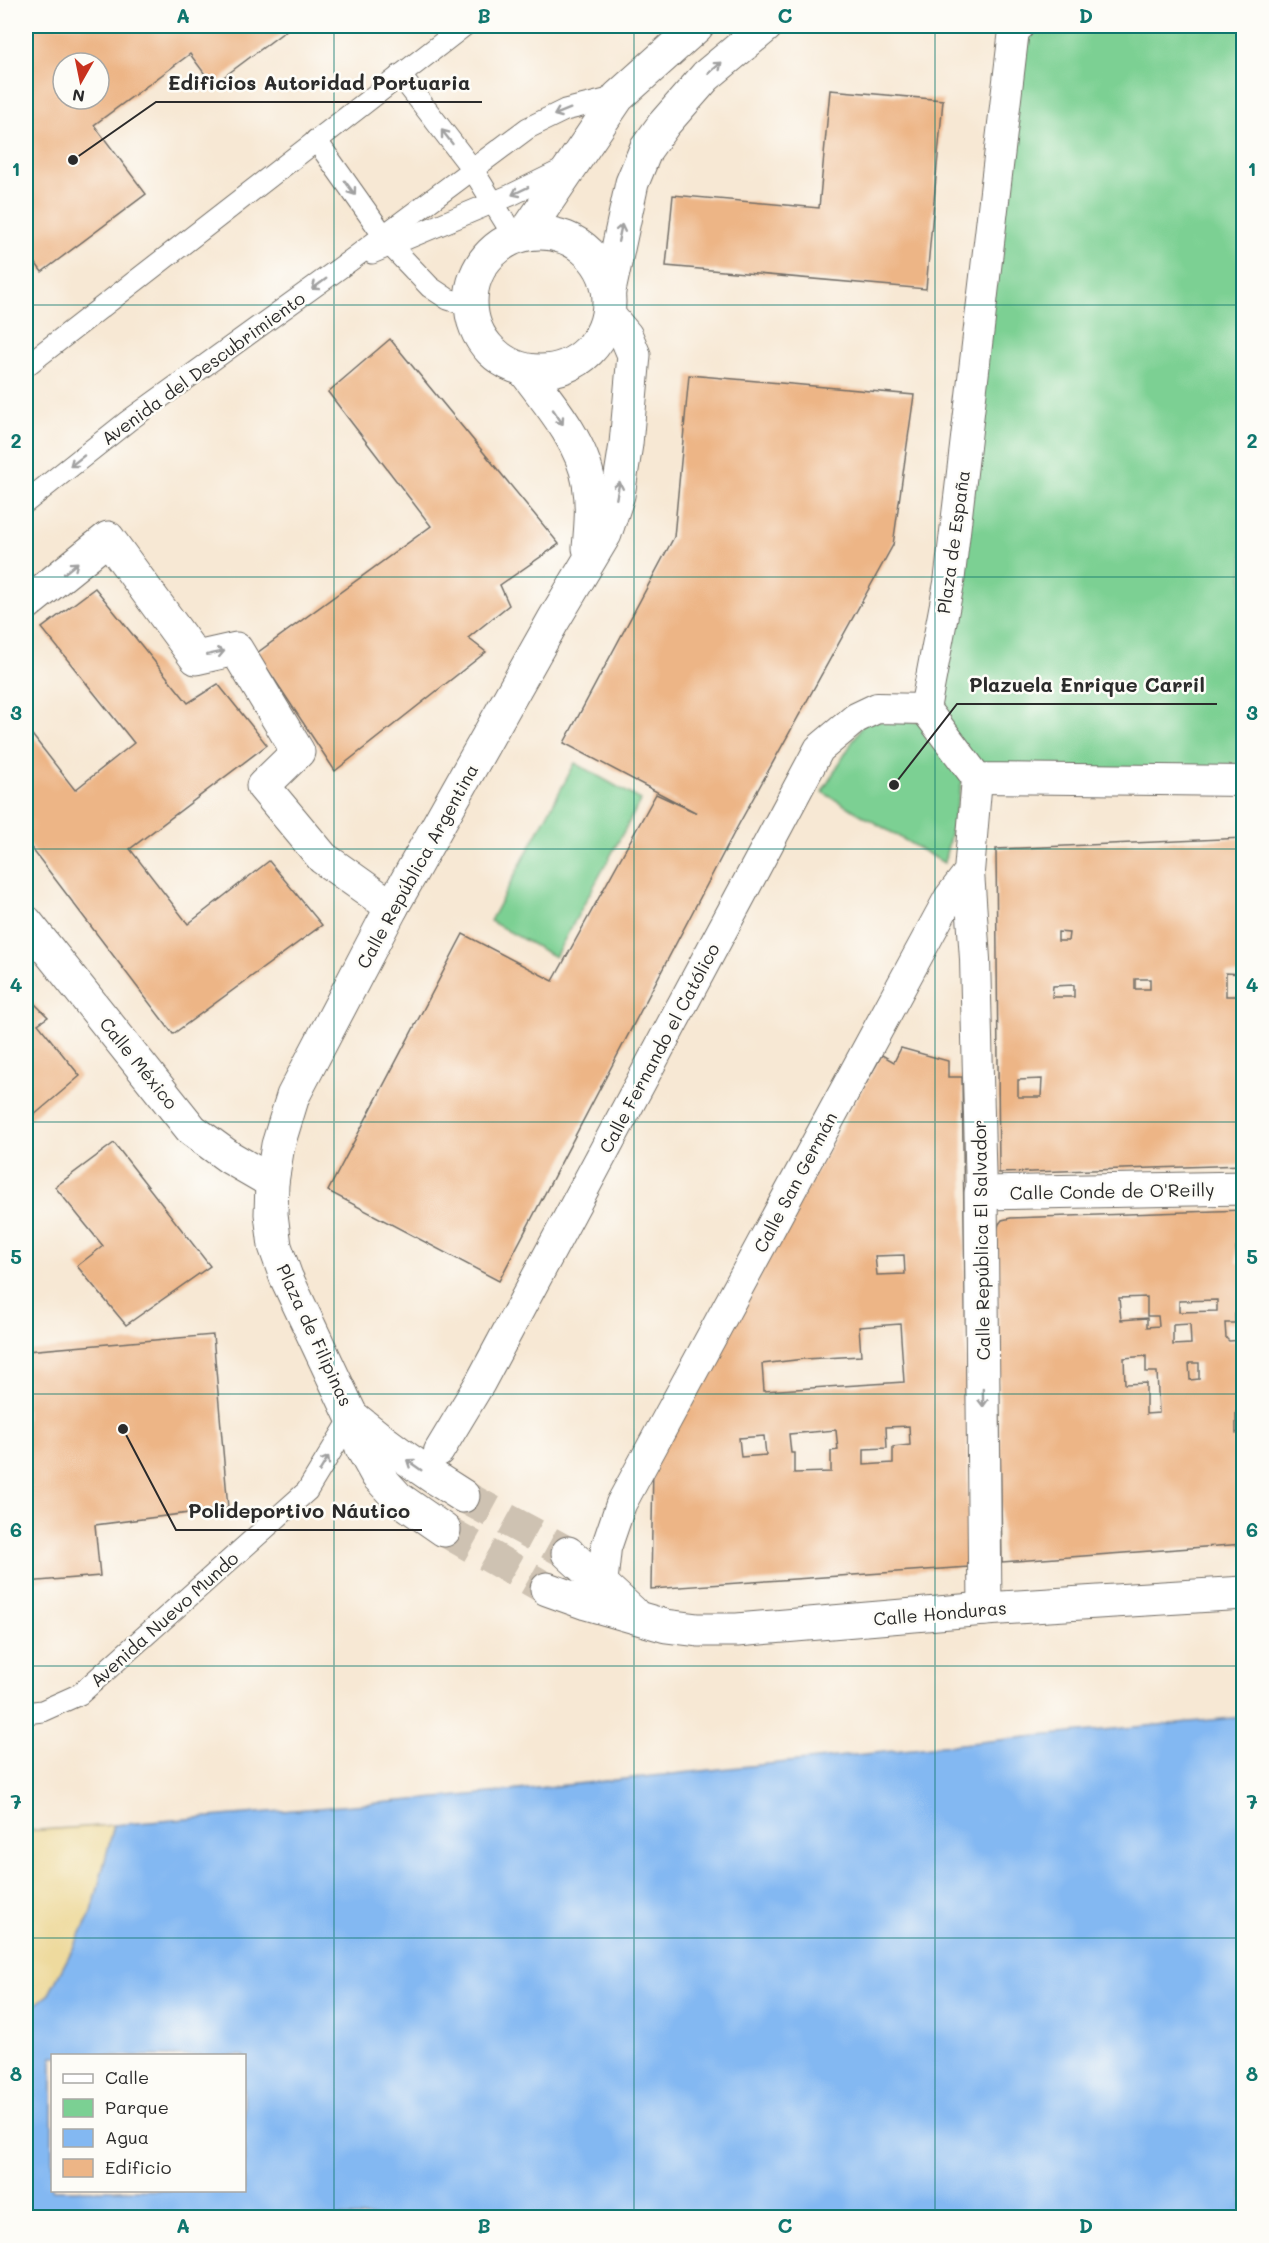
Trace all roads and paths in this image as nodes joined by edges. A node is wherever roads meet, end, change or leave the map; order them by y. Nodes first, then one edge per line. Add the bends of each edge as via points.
1 (464, 26) edge
2 (697, 26) edge
3 (766, 26) edge
4 (1019, 26) edge
5 (400, 75) junction
6 (618, 97) junction
7 (316, 140) junction
8 (572, 165) junction
9 (473, 170) junction
10 (493, 202) junction
11 (520, 236) junction
12 (387, 241) junction
13 (609, 303) junction
14 (470, 306) junction
15 (26, 366) edge
16 (524, 370) junction
17 (26, 502) edge
18 (588, 562) junction
19 (26, 604) edge
20 (925, 709) junction
21 (977, 778) junction
22 (1244, 781) edge
23 (969, 872) junction
24 (392, 907) junction
25 (29, 932) edge
26 (272, 1182) junction
27 (1244, 1188) edge
28 (981, 1193) junction
29 (352, 1417) junction
30 (439, 1451) dead end
31 (463, 1496) tunnel mouth
32 (444, 1530) tunnel mouth
33 (568, 1553) tunnel mouth
34 (602, 1586) junction
35 (548, 1589) tunnel mouth
36 (1244, 1593) edge
37 (985, 1609) junction
38 (638, 1617) junction
39 (26, 1713) edge

1 - 5 lane
2 - 6 street
13 -> 3 street via 632,183 646,149 706,76
4 - 20 street, Plaza de España via 1014,30 949,583
5 - 7 lane
9 -> 5 lane
6 - 8 street
6 -> 9 lane via 565,110 528,128
7 -> 12 lane
7 - 15 lane
8 -> 10 lane
8 - 11 street
9 - 10 lane
9 - 12 lane
10 - 11 lane
10 - 12 lane
11 - 13 street via 545,233 564,237 583,248 604,275
11 - 14 street via 493,251 484,262 476,276
12 - 14 lane via 430,287 448,299
12 -> 17 lane, Avenida del Descubrimiento via 351,260 128,421
13 - 16 street via 604,330 588,353 569,365 547,371
18 -> 13 street, Calle República Argentina via 605,534 618,495 634,355
14 - 16 street via 486,345 503,361
16 -> 18 street, Calle República Argentina via 575,443 589,481 592,517
18 - 24 street, Calle República Argentina
19 -> 24 street via 108,538 195,658 236,649 298,752 263,786 323,858
20 - 21 street
20 - 30 street, Calle Fernando el Católico via 877,708 856,718 819,749 480,1383
21 - 22 street
21 - 23 street
23 - 28 street, Calle República El Salvador
23 - 34 street, Calle San Germán via 949,898 621,1504 606,1548
24 - 26 street, Calle República Argentina via 293,1096
25 - 26 street, Calle México via 192,1130
26 - 29 street, Plaza de Filipinas via 275,1246
27 - 28 street, Calle Conde de O'Reilly
28 -> 37 street, Calle República El Salvador
31 -> 29 street, Plaza de Filipinas
29 - 32 street, Plaza de Filipinas via 362,1448 377,1475 398,1498
39 -> 29 lane, Avenida Nuevo Mundo via 42,1711 80,1694 307,1491
33 - 34 street
34 - 38 street
35 - 38 street
36 - 37 street, Calle Honduras
37 - 38 street, Calle Honduras via 737,1630 688,1629

